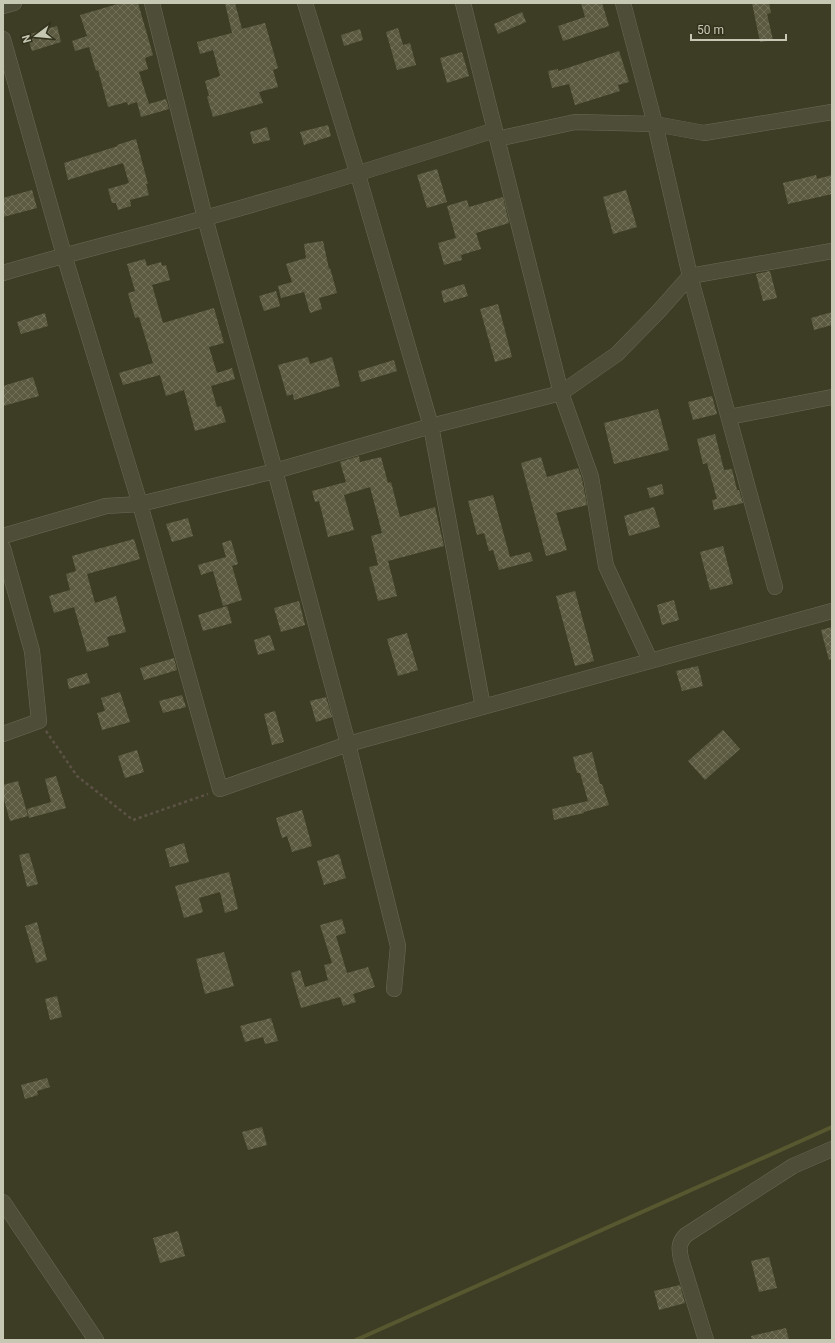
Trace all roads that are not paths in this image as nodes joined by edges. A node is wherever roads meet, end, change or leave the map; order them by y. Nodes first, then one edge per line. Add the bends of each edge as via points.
1 (14, 3) edge
2 (152, 3) edge
3 (305, 3) edge
4 (463, 3) edge
5 (623, 3) edge
6 (3, 6) edge
7 (3, 39) edge
8 (832, 112) edge
9 (655, 124) junction
10 (496, 135) junction
11 (358, 174) junction
12 (205, 218) junction
13 (832, 251) edge
14 (64, 255) junction
15 (3, 273) edge
16 (690, 276) junction
17 (562, 393) junction
18 (832, 397) edge
19 (729, 417) junction
20 (431, 426) junction
21 (275, 470) junction
22 (140, 504) junction
23 (3, 536) edge
24 (3, 548) edge
25 (775, 587) dead end
26 (832, 611) edge
27 (650, 660) junction
28 (482, 707) junction
29 (3, 734) edge
30 (348, 744) junction
31 (394, 989) dead end
32 (832, 1148) edge
33 (3, 1202) edge
34 (96, 1340) edge
35 (706, 1340) edge

1 - 6 street
2 - 12 street
3 - 11 street
4 - 10 street
5 - 9 street
7 - 14 street
8 - 9 street via 704,133
9 - 10 street via 575,122
9 - 16 street
10 - 11 street
10 - 17 street
11 - 12 street
11 - 20 street
12 - 14 street
12 - 21 street
13 - 16 street
14 - 15 street
14 - 22 street
16 - 17 street via 616,354
16 - 19 street
17 - 20 street
17 - 27 street via 591,477 606,566
18 - 19 street
19 - 25 street
20 - 21 street
20 - 28 street
21 - 22 street
21 - 30 street
22 - 23 street via 106,506
22 - 30 street via 220,789
24 - 29 street via 32,651 39,721
26 - 27 street
27 - 28 street
28 - 30 street
30 - 31 street via 398,946
32 - 35 street via 793,1166 681,1240 681,1259
33 - 34 street

